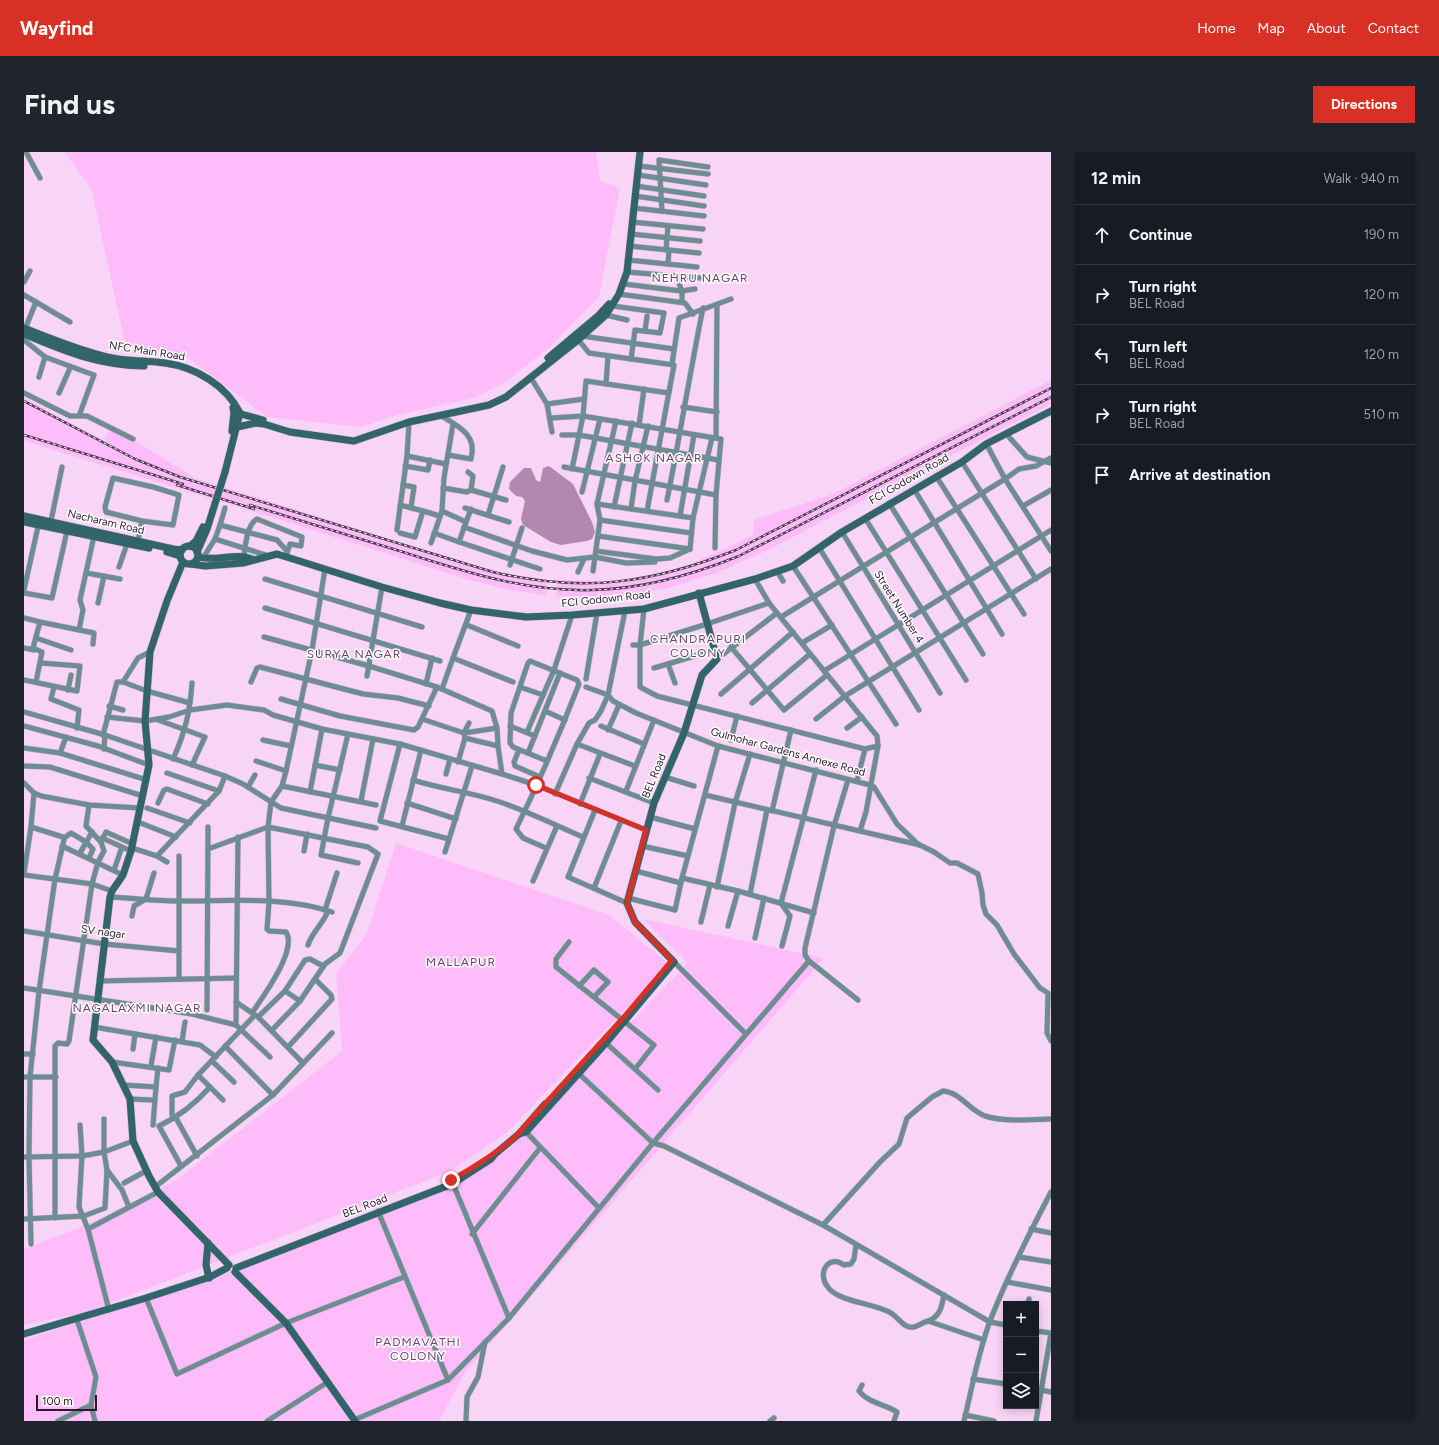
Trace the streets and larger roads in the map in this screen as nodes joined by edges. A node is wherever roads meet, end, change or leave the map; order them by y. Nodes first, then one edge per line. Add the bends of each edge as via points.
1 (26, 152) edge
2 (636, 152) edge
3 (640, 152) edge
4 (639, 166) junction
5 (708, 167) dead end
6 (659, 168) junction
7 (708, 174) dead end
8 (638, 175) junction
9 (40, 178) dead end
10 (660, 179) junction
11 (706, 185) dead end
12 (636, 186) junction
13 (662, 190) junction
14 (635, 196) junction
15 (704, 196) dead end
16 (662, 200) junction
17 (704, 206) dead end
18 (634, 208) junction
19 (662, 211) junction
20 (704, 216) dead end
21 (632, 222) junction
22 (668, 226) junction
23 (703, 230) dead end
24 (631, 234) junction
25 (667, 238) junction
26 (700, 241) dead end
27 (630, 246) junction
28 (668, 250) junction
29 (699, 253) dead end
30 (628, 260) junction
31 (668, 264) junction
32 (697, 267) dead end
33 (30, 271) dead end
34 (627, 272) junction
35 (677, 276) junction
36 (700, 278) dead end
37 (24, 282) edge
38 (624, 284) junction
39 (695, 289) dead end
40 (681, 291) junction
41 (619, 294) junction
42 (24, 295) edge
43 (731, 299) dead end
44 (36, 302) junction
45 (682, 302) junction
46 (717, 305) junction
47 (613, 306) junction
48 (704, 308) junction
49 (693, 314) junction
50 (606, 315) junction
51 (647, 316) dead end
52 (627, 320) dead end
53 (70, 322) dead end
54 (24, 330) edge
55 (645, 331) junction
56 (579, 337) junction
57 (24, 340) edge
58 (632, 343) junction
59 (674, 349) junction
60 (608, 356) junction
61 (45, 357) junction
62 (631, 359) junction
63 (672, 364) junction
64 (70, 368) junction
65 (39, 377) dead end
66 (531, 378) junction
67 (606, 384) junction
68 (644, 389) junction
69 (24, 393) edge
70 (59, 393) dead end
71 (668, 393) junction
72 (584, 399) junction
73 (547, 404) junction
74 (683, 407) junction
75 (1051, 410) edge
76 (237, 412) junction
77 (717, 412) junction
78 (440, 415) junction
79 (79, 416) junction
80 (583, 416) junction
81 (1051, 416) edge
82 (551, 418) junction
83 (600, 419) junction
84 (616, 421) junction
85 (409, 422) junction
86 (453, 424) junction
87 (632, 424) junction
88 (639, 424) junction
89 (648, 426) junction
90 (235, 428) junction
91 (662, 428) junction
92 (552, 432) dead end
93 (680, 432) junction
94 (562, 435) dead end
95 (579, 435) junction
96 (694, 435) junction
97 (1009, 437) junction
98 (595, 438) junction
99 (714, 438) junction
100 (133, 439) dead end
101 (610, 442) junction
102 (627, 444) junction
103 (642, 447) junction
104 (988, 447) junction
105 (980, 449) junction
106 (658, 450) junction
107 (677, 453) junction
108 (448, 455) junction
109 (691, 455) junction
110 (407, 456) junction
111 (708, 458) junction
112 (430, 460) junction
113 (718, 460) junction
114 (1049, 461) edge
115 (962, 462) junction
116 (446, 464) junction
117 (405, 466) junction
118 (62, 467) dead end
119 (503, 467) dead end
120 (564, 467) dead end
121 (572, 469) junction
122 (468, 472) dead end
123 (587, 472) junction
124 (603, 475) junction
125 (936, 476) junction
126 (620, 478) junction
127 (1005, 479) junction
128 (635, 481) junction
129 (651, 483) junction
130 (403, 485) junction
131 (670, 486) junction
132 (443, 488) junction
133 (685, 489) junction
134 (914, 489) junction
135 (471, 490) junction
136 (699, 491) junction
137 (582, 492) dead end
138 (1050, 492) edge
139 (982, 494) junction
140 (716, 495) junction
141 (494, 496) junction
142 (506, 500) dead end
143 (667, 500) dead end
144 (889, 503) junction
145 (596, 504) junction
146 (400, 506) junction
147 (1023, 506) junction
148 (614, 507) junction
149 (225, 508) dead end
150 (411, 508) junction
151 (211, 509) junction
152 (631, 509) junction
153 (956, 509) junction
154 (647, 511) junction
155 (423, 512) junction
156 (441, 514) junction
157 (488, 515) junction
158 (24, 516) edge
159 (680, 516) junction
160 (693, 518) junction
161 (865, 518) junction
162 (142, 520) junction
163 (600, 520) junction
164 (51, 521) junction
165 (24, 522) edge
166 (39, 522) junction
167 (509, 522) dead end
168 (933, 523) junction
169 (465, 524) junction
170 (220, 525) junction
171 (522, 528) dead end
172 (1051, 530) edge
173 (67, 531) junction
174 (842, 532) junction
175 (249, 533) junction
176 (434, 533) junction
177 (691, 533) junction
178 (1041, 535) junction
179 (94, 536) junction
180 (598, 536) junction
181 (910, 538) junction
182 (215, 539) junction
183 (459, 542) junction
184 (139, 543) junction
185 (431, 543) dead end
186 (127, 544) junction
187 (190, 546) junction
188 (516, 546) junction
189 (245, 548) junction
190 (715, 548) dead end
191 (690, 549) junction
192 (820, 549) junction
193 (596, 550) junction
194 (1017, 550) junction
195 (1051, 551) edge
196 (286, 553) junction
197 (886, 553) junction
198 (182, 556) junction
199 (200, 556) junction
200 (269, 556) junction
201 (244, 557) junction
202 (595, 557) junction
203 (252, 559) junction
204 (512, 559) junction
205 (584, 559) junction
206 (655, 562) dead end
207 (191, 564) junction
208 (510, 565) dead end
209 (993, 565) junction
210 (793, 566) junction
211 (119, 567) dead end
212 (863, 567) junction
213 (325, 569) junction
214 (540, 569) dead end
215 (1051, 569) edge
216 (593, 571) dead end
217 (777, 571) junction
218 (578, 572) dead end
219 (86, 573) junction
220 (104, 576) junction
221 (120, 579) dead end
222 (265, 579) dead end
223 (755, 579) junction
224 (1036, 579) junction
225 (783, 581) dead end
226 (969, 581) junction
227 (839, 582) junction
228 (382, 587) junction
229 (24, 590) edge
230 (24, 593) edge
231 (699, 593) junction
232 (1011, 594) junction
233 (946, 595) junction
234 (320, 596) junction
235 (813, 597) junction
236 (98, 603) dead end
237 (769, 603) junction
238 (265, 608) dead end
239 (644, 609) junction
240 (986, 609) junction
241 (471, 610) junction
242 (922, 610) junction
243 (624, 611) junction
244 (377, 613) junction
245 (596, 614) junction
246 (1024, 614) dead end
247 (572, 615) junction
248 (779, 615) junction
249 (24, 618) edge
250 (40, 622) junction
251 (316, 623) junction
252 (964, 623) junction
253 (467, 624) junction
254 (707, 624) junction
255 (898, 624) junction
256 (832, 625) junction
257 (422, 627) dead end
258 (79, 630) junction
259 (793, 632) junction
260 (1002, 634) dead end
261 (264, 637) dead end
262 (36, 638) junction
263 (940, 638) junction
264 (874, 639) junction
265 (373, 641) junction
266 (93, 644) dead end
267 (802, 644) junction
268 (632, 645) dead end
269 (640, 645) junction
270 (518, 646) dead end
271 (731, 647) junction
272 (24, 648) edge
273 (34, 650) junction
274 (71, 650) dead end
275 (312, 650) junction
276 (715, 650) junction
277 (150, 652) junction
278 (916, 653) junction
279 (810, 654) junction
280 (850, 654) junction
281 (984, 654) dead end
282 (432, 658) junction
283 (453, 658) junction
284 (717, 658) junction
285 (440, 661) dead end
286 (41, 663) junction
287 (668, 664) junction
288 (369, 666) junction
289 (654, 668) dead end
290 (748, 668) junction
291 (892, 668) junction
292 (554, 670) junction
293 (560, 673) junction
294 (826, 673) junction
295 (70, 674) dead end
296 (367, 676) dead end
297 (306, 678) junction
298 (586, 679) dead end
299 (24, 680) edge
300 (966, 680) dead end
301 (36, 682) junction
302 (123, 682) junction
303 (251, 682) dead end
304 (513, 682) dead end
305 (869, 682) junction
306 (192, 683) dead end
307 (675, 683) dead end
308 (426, 684) junction
309 (520, 686) junction
310 (54, 687) junction
311 (586, 687) dead end
312 (439, 688) junction
313 (68, 690) junction
314 (767, 690) junction
315 (147, 691) junction
316 (940, 693) dead end
317 (721, 694) dead end
318 (543, 695) junction
319 (608, 695) junction
320 (845, 696) junction
321 (281, 699) dead end
322 (190, 703) junction
323 (752, 703) dead end
324 (300, 704) junction
325 (619, 705) junction
326 (693, 705) junction
327 (110, 706) junction
328 (429, 706) junction
329 (123, 710) dead end
330 (190, 710) junction
331 (919, 710) dead end
332 (545, 711) junction
333 (24, 712) edge
334 (107, 716) junction
335 (737, 716) junction
336 (862, 717) junction
337 (157, 719) junction
338 (422, 719) junction
339 (816, 719) dead end
340 (565, 720) junction
341 (654, 720) junction
342 (145, 721) junction
343 (296, 721) junction
344 (469, 723) dead end
345 (896, 724) dead end
346 (24, 726) edge
347 (510, 726) junction
348 (601, 726) dead end
349 (77, 728) junction
350 (497, 728) junction
351 (847, 728) dead end
352 (322, 729) junction
353 (185, 730) junction
354 (608, 730) junction
355 (791, 730) junction
356 (526, 732) junction
357 (684, 733) junction
358 (348, 734) junction
359 (104, 735) junction
360 (465, 736) junction
361 (535, 736) junction
362 (66, 737) junction
363 (373, 739) junction
364 (263, 740) dead end
365 (731, 740) dead end
366 (400, 744) junction
367 (577, 744) junction
368 (644, 744) junction
369 (291, 746) junction
370 (498, 746) junction
371 (718, 746) junction
372 (878, 746) junction
373 (24, 748) edge
374 (104, 748) junction
375 (864, 749) junction
376 (148, 750) junction
377 (421, 750) junction
378 (519, 750) junction
379 (60, 753) junction
380 (528, 753) junction
381 (600, 754) junction
382 (750, 754) junction
383 (173, 759) junction
384 (450, 759) junction
385 (547, 761) junction
386 (256, 762) dead end
387 (458, 762) junction
388 (783, 762) junction
389 (149, 765) junction
390 (192, 765) junction
391 (315, 765) junction
392 (24, 766) edge
393 (472, 766) junction
394 (635, 766) junction
395 (340, 770) junction
396 (816, 770) junction
397 (24, 771) edge
398 (286, 771) junction
399 (167, 773) dead end
400 (446, 774) dead end
401 (502, 774) junction
402 (255, 775) dead end
403 (225, 776) junction
404 (665, 776) junction
405 (540, 777) junction
406 (589, 778) junction
407 (147, 780) junction
408 (413, 780) junction
409 (848, 780) junction
410 (857, 782) junction
411 (24, 783) edge
412 (536, 785) junction
413 (870, 785) junction
414 (282, 786) junction
415 (694, 786) dead end
416 (248, 787) junction
417 (219, 791) junction
418 (626, 791) junction
419 (310, 792) junction
420 (464, 792) junction
421 (34, 793) junction
422 (555, 794) junction
423 (704, 795) junction
424 (143, 796) junction
425 (333, 797) junction
426 (361, 801) junction
427 (271, 802) junction
428 (158, 803) dead end
429 (408, 803) junction
430 (654, 803) junction
431 (735, 803) junction
432 (208, 804) junction
433 (580, 804) junction
434 (90, 805) junction
435 (376, 805) dead end
436 (144, 808) junction
437 (594, 810) junction
438 (770, 810) junction
439 (525, 811) junction
440 (650, 817) junction
441 (328, 818) junction
442 (803, 818) junction
443 (456, 819) junction
444 (621, 821) junction
445 (138, 822) junction
446 (190, 823) junction
447 (268, 826) junction
448 (402, 826) junction
449 (557, 826) junction
450 (834, 826) junction
451 (31, 827) junction
452 (208, 827) dead end
453 (376, 828) dead end
454 (695, 829) junction
455 (646, 830) junction
456 (92, 832) junction
457 (860, 832) junction
458 (307, 834) junction
459 (176, 837) junction
460 (238, 837) junction
461 (325, 837) junction
462 (583, 837) junction
463 (64, 838) junction
464 (449, 839) junction
465 (102, 840) junction
466 (86, 842) junction
467 (920, 845) junction
468 (62, 846) junction
469 (642, 846) junction
470 (26, 847) edge
471 (122, 847) junction
472 (132, 847) junction
473 (546, 848) junction
474 (208, 849) junction
475 (304, 851) dead end
476 (446, 852) dead end
477 (80, 853) junction
478 (157, 856) junction
479 (179, 856) dead end
480 (688, 856) junction
481 (89, 858) junction
482 (98, 862) junction
483 (167, 862) dead end
484 (358, 863) dead end
485 (114, 870) junction
486 (636, 872) junction
487 (154, 873) dead end
488 (337, 873) dead end
489 (24, 874) edge
490 (123, 875) junction
491 (56, 879) junction
492 (682, 880) junction
493 (533, 881) dead end
494 (92, 884) junction
495 (710, 885) junction
496 (717, 887) junction
497 (594, 888) junction
498 (738, 891) junction
499 (111, 894) junction
500 (750, 894) junction
501 (764, 898) junction
502 (146, 899) junction
503 (208, 900) junction
504 (628, 900) junction
505 (179, 901) junction
506 (237, 901) junction
507 (269, 902) junction
508 (781, 903) junction
509 (792, 906) junction
510 (328, 911) junction
511 (814, 912) junction
512 (132, 916) dead end
513 (790, 916) junction
514 (701, 922) dead end
515 (728, 926) dead end
516 (24, 931) edge
517 (48, 935) junction
518 (754, 938) dead end
519 (83, 939) junction
520 (569, 942) dead end
521 (104, 944) junction
522 (308, 945) dead end
523 (782, 946) dead end
524 (179, 951) junction
525 (673, 961) junction
526 (809, 961) junction
527 (324, 966) junction
528 (207, 978) junction
529 (236, 978) junction
530 (179, 979) junction
531 (315, 979) junction
532 (100, 981) junction
533 (579, 986) junction
534 (24, 988) edge
535 (39, 991) junction
536 (285, 991) junction
537 (76, 997) junction
538 (594, 997) junction
539 (97, 999) junction
540 (858, 1000) dead end
541 (300, 1001) junction
542 (236, 1002) junction
543 (207, 1010) dead end
544 (255, 1015) junction
545 (624, 1020) junction
546 (185, 1022) dead end
547 (236, 1025) junction
548 (94, 1027) junction
549 (272, 1030) junction
550 (241, 1031) junction
551 (332, 1032) dead end
552 (135, 1034) junction
553 (745, 1034) junction
554 (156, 1037) junction
555 (175, 1040) junction
556 (1051, 1041) edge
557 (182, 1042) junction
558 (606, 1043) junction
559 (225, 1046) junction
560 (288, 1047) junction
561 (133, 1049) dead end
562 (24, 1054) edge
563 (32, 1054) junction
564 (270, 1057) dead end
565 (214, 1059) junction
566 (112, 1062) junction
567 (303, 1063) junction
568 (151, 1066) junction
569 (158, 1068) junction
570 (635, 1069) junction
571 (577, 1073) junction
572 (198, 1075) junction
573 (24, 1077) edge
574 (30, 1077) junction
575 (56, 1077) junction
576 (234, 1082) dead end
577 (124, 1085) junction
578 (156, 1087) junction
579 (210, 1087) junction
580 (658, 1090) dead end
581 (273, 1094) junction
582 (130, 1099) junction
583 (152, 1100) dead end
584 (223, 1100) dead end
585 (176, 1118) junction
586 (104, 1119) dead end
587 (1051, 1119) edge
588 (80, 1125) dead end
589 (153, 1125) dead end
590 (523, 1133) junction
591 (133, 1141) junction
592 (653, 1143) junction
593 (540, 1148) junction
594 (104, 1152) junction
595 (82, 1156) junction
596 (197, 1156) junction
597 (26, 1157) edge
598 (56, 1157) junction
599 (181, 1166) junction
600 (107, 1170) junction
601 (146, 1171) junction
602 (452, 1182) junction
603 (124, 1183) dead end
604 (157, 1189) junction
605 (1051, 1192) edge
606 (129, 1207) junction
607 (105, 1208) junction
608 (599, 1208) junction
609 (378, 1211) junction
610 (84, 1216) junction
611 (109, 1217) junction
612 (55, 1218) junction
613 (24, 1219) edge
614 (31, 1219) junction
615 (823, 1225) junction
616 (88, 1229) junction
617 (1031, 1229) junction
618 (1051, 1233) edge
619 (472, 1234) junction
620 (208, 1243) junction
621 (31, 1244) dead end
622 (856, 1244) junction
623 (1020, 1257) junction
624 (1051, 1262) edge
625 (232, 1268) junction
626 (210, 1277) junction
627 (404, 1277) junction
628 (1007, 1282) junction
629 (1051, 1290) edge
630 (944, 1295) junction
631 (146, 1298) junction
632 (109, 1310) junction
633 (509, 1318) junction
634 (77, 1320) junction
635 (928, 1321) junction
636 (286, 1322) junction
637 (990, 1322) junction
638 (1003, 1324) edge
639 (1039, 1331) edge
640 (1051, 1333) edge
641 (24, 1334) edge
642 (984, 1340) junction
643 (485, 1342) junction
644 (973, 1379) junction
645 (448, 1380) junction
646 (328, 1382) junction
647 (1003, 1384) edge
648 (862, 1385) dead end
649 (1039, 1386) edge
650 (1039, 1390) edge
651 (1051, 1392) edge
652 (91, 1405) junction
653 (1037, 1409) edge
654 (965, 1418) edge
655 (355, 1420) edge
656 (987, 1420) edge
657 (58, 1421) edge
658 (95, 1421) edge
659 (267, 1421) edge
660 (466, 1421) edge
661 (894, 1421) edge
662 (994, 1421) edge
663 (1036, 1421) edge

1 - 9 street
2 - 56 street via 621,280 606,307
3 - 4 street
4 - 6 street
4 - 8 street
5 - 6 street via 659,160
6 - 7 street
6 - 10 street
8 - 10 street
8 - 12 street
10 - 11 street
10 - 13 street
12 - 13 street
12 - 14 street
13 - 15 street
13 - 16 street
14 - 16 street
14 - 18 street
16 - 17 street
16 - 19 street
18 - 19 street
18 - 21 street
19 - 20 street
21 - 22 street
21 - 24 street
22 - 23 street
22 - 25 street
24 - 25 street
24 - 27 street
25 - 26 street
25 - 28 street
27 - 28 street
27 - 30 street
28 - 29 street
28 - 31 street
30 - 31 street
30 - 34 street
31 - 32 street
33 - 37 street
34 - 35 street
34 - 38 street
35 - 36 street
35 - 40 street
38 - 40 street
38 - 41 street
39 - 40 street
40 - 45 street
41 - 45 street
41 - 47 street
42 - 44 street
43 - 46 street
44 - 53 street
44 - 54 street
45 - 49 street
46 - 48 street
46 - 77 street
47 - 50 street
47 - 55 street via 664,312 661,332
48 - 49 street
48 - 74 street
49 - 59 street via 679,318
50 - 52 street
50 - 56 street
51 - 55 street
54 - 76 street, NFC Main Road via 110,358 163,363 190,370 228,394 234,401
55 - 58 street via 635,330
56 - 58 street
56 - 60 street via 589,353
56 - 66 street
56 - 76 street via 488,402 409,418 351,437 291,428
57 - 61 street
58 - 59 street
58 - 62 street
59 - 63 street
60 - 62 street
60 - 67 street
61 - 64 street
61 - 65 street
62 - 63 street
63 - 71 street via 674,367
64 - 70 street
64 - 79 street via 94,375
66 - 73 street
66 - 78 street via 506,397 489,405
67 - 68 street
67 - 72 street via 586,381
68 - 71 street
68 - 88 street
69 - 79 street via 70,416
71 - 91 street
72 - 73 street
72 - 80 street
73 - 82 street
74 - 77 street
74 - 93 street
75 - 105 street, FCI Godown Road
76 - 90 street
77 - 99 street
78 - 85 street
78 - 86 street
79 - 100 street via 87,416
80 - 82 street
80 - 83 street
80 - 95 street
81 - 97 street, FCI Godown Road
82 - 92 street
83 - 84 street
83 - 98 street
84 - 87 street
84 - 101 street
85 - 90 street via 361,439 345,441 290,432 264,424 248,424
85 - 110 street
86 - 108 street
86 - 108 street via 466,431 472,441 473,452 471,459
87 - 88 street
87 - 102 street
88 - 89 street
89 - 91 street
89 - 103 street
90 - 151 street, bridge
91 - 93 street
91 - 106 street
93 - 96 street
93 - 107 street
94 - 95 street
95 - 98 street
95 - 121 street
96 - 99 street
96 - 109 street
97 - 104 street, FCI Godown Road
97 - 114 street via 1027,457
98 - 101 street
98 - 123 street
99 - 111 street
99 - 113 street via 721,439
101 - 102 street
101 - 124 street
102 - 103 street
102 - 126 street
103 - 106 street
103 - 128 street
104 - 105 street, FCI Godown Road
104 - 127 street
105 - 115 street, FCI Godown Road
106 - 107 street
106 - 129 street
107 - 109 street
107 - 131 street
108 - 116 street
109 - 111 street
109 - 133 street
110 - 112 street
110 - 117 street
111 - 113 street
111 - 136 street
112 - 116 street
112 - 117 street via 428,470
113 - 140 street
114 - 127 street via 1019,469
115 - 125 street, FCI Godown Road
115 - 139 street
116 - 132 street
117 - 130 street
118 - 164 street
119 - 141 street
120 - 121 street
121 - 123 street
122 - 135 street via 473,476
123 - 124 street
123 - 137 street
124 - 126 street
124 - 145 street
125 - 134 street, FCI Godown Road
125 - 153 street
126 - 128 street
126 - 148 street
127 - 139 street
127 - 147 street
128 - 129 street
128 - 152 street
129 - 131 street
129 - 154 street
130 - 146 street
130 - 150 street via 414,487
131 - 133 street
131 - 143 street
132 - 135 street via 466,492
132 - 156 street
133 - 136 street
133 - 159 street
134 - 144 street, FCI Godown Road
134 - 168 street
135 - 141 street
136 - 140 street
136 - 160 street
138 - 147 street
139 - 153 street
139 - 194 street
140 - 190 street
141 - 142 street
141 - 157 street
144 - 161 street, FCI Godown Road
144 - 181 street
145 - 148 street
145 - 163 street
146 - 150 street
146 - 155 street via 398,531 415,537
147 - 178 street
148 - 152 street
149 - 170 street
150 - 155 street
151 - 187 street via 200,534
151 - 199 street
152 - 154 street
153 - 168 street
153 - 209 street
154 - 159 street
155 - 156 street
156 - 169 street
156 - 176 street
157 - 167 street
157 - 169 street via 468,509
158 - 166 street, Nacharam Road
159 - 160 street
160 - 177 street
161 - 174 street, FCI Godown Road
161 - 197 street
162 - 162 street via 107,513 105,507 113,478 179,495 173,525
162 - 184 street
163 - 177 street
163 - 180 street
164 - 166 street, Nacharam Road
164 - 184 street, Nacharam Road
165 - 166 street, Nacharam Road
166 - 173 street, Nacharam Road
166 - 229 street
168 - 181 street
168 - 226 street
169 - 183 street
169 - 188 street
170 - 175 street
170 - 182 street
171 - 188 street
172 - 178 street
173 - 179 street, Nacharam Road
173 - 230 street via 52,598
174 - 192 street, FCI Godown Road
174 - 212 street, Street Number 4
175 - 189 street
175 - 196 street via 277,540
175 - 196 street via 257,518 302,537 301,546 290,544
176 - 183 street
176 - 185 street
177 - 191 street
178 - 194 street
178 - 195 street
179 - 186 street, Nacharam Road
179 - 219 street
180 - 191 street
180 - 193 street
181 - 197 street
181 - 233 street
182 - 189 street
182 - 199 street
183 - 204 street
184 - 186 street, Nacharam Road
184 - 198 street, Nacharam Road
186 - 211 street
187 - 198 street
187 - 199 street
188 - 204 street
188 - 205 street via 567,560
189 - 200 street
189 - 201 street
191 - 193 street via 670,558 656,559
192 - 210 street, FCI Godown Road
192 - 227 street
193 - 202 street
194 - 209 street
194 - 224 street
196 - 200 street, FCI Godown Road
196 - 213 street, FCI Godown Road
197 - 212 street
197 - 242 street
198 - 207 street, Nacharam Road
198 - 277 street
199 - 201 street, FCI Godown Road via 212,560
199 - 207 street
200 - 203 street, FCI Godown Road
201 - 203 street, FCI Godown Road
202 - 205 street
202 - 206 street via 626,563
202 - 216 street
203 - 207 street, FCI Godown Road via 242,563 218,565
204 - 208 street
204 - 214 street
205 - 218 street
209 - 226 street
209 - 232 street
210 - 217 street, FCI Godown Road
210 - 235 street
212 - 227 street
212 - 255 street, Street Number 4
213 - 228 street, FCI Godown Road
213 - 234 street
215 - 224 street
217 - 223 street, FCI Godown Road
217 - 225 street
219 - 220 street
219 - 258 street via 80,600 83,610
220 - 221 street
220 - 236 street
222 - 234 street
223 - 231 street, FCI Godown Road
223 - 237 street
224 - 232 street
226 - 233 street
226 - 240 street
227 - 235 street
227 - 264 street
228 - 241 street, FCI Godown Road
228 - 244 street
231 - 239 street, FCI Godown Road
231 - 254 street
232 - 240 street
232 - 246 street
233 - 242 street
233 - 252 street
234 - 244 street
234 - 251 street
235 - 248 street
235 - 256 street
237 - 248 street
237 - 254 street
238 - 251 street
239 - 243 street, FCI Godown Road
239 - 269 street
240 - 252 street
240 - 260 street
241 - 247 street, FCI Godown Road via 526,617
241 - 253 street
242 - 255 street
242 - 263 street
243 - 245 street, FCI Godown Road
243 - 319 street
244 - 257 street
244 - 265 street
245 - 247 street, FCI Godown Road
245 - 298 street
247 - 292 street
248 - 259 street
248 - 271 street
249 - 250 street
250 - 258 street
250 - 262 street
251 - 265 street
251 - 275 street
252 - 263 street
252 - 281 street
253 - 270 street
253 - 283 street
254 - 269 street
254 - 276 street
255 - 264 street
255 - 278 street, Street Number 4
256 - 267 street
256 - 280 street
258 - 266 street via 94,633
259 - 267 street
259 - 290 street
261 - 275 street
262 - 273 street
262 - 274 street
263 - 278 street
263 - 300 street
264 - 280 street
264 - 291 street
265 - 282 street
265 - 288 street
267 - 279 street
268 - 269 street
269 - 326 street via 640,687 657,696
271 - 284 street
271 - 290 street
272 - 273 street
273 - 286 street via 42,652
275 - 288 street
275 - 297 street
276 - 284 street
276 - 287 street
277 - 302 street via 138,658
277 - 315 street
278 - 291 street
278 - 316 street, Street Number 4
279 - 294 street
279 - 314 street
280 - 294 street
280 - 305 street
282 - 285 street
282 - 308 street
283 - 304 street
283 - 312 street
284 - 326 street, BEL Road via 702,675
286 - 301 street
286 - 313 street via 80,666 78,690
287 - 289 street
287 - 307 street
288 - 296 street
288 - 308 street
290 - 314 street
290 - 317 street
291 - 305 street
291 - 331 street
292 - 293 street
292 - 309 street via 530,661
292 - 318 street
293 - 332 street
293 - 340 street via 577,680 579,684
294 - 314 street via 786,710 782,709
294 - 320 street
295 - 313 street
297 - 303 street via 260,667 257,668
297 - 324 street
297 - 328 street via 363,694 398,698
299 - 301 street
301 - 310 street
302 - 315 street
302 - 327 street via 115,683
305 - 320 street
305 - 345 street
306 - 322 street
308 - 312 street
309 - 318 street
309 - 347 street
310 - 313 street
310 - 349 street via 50,700 78,710
311 - 319 street, Gulmohar Gardens Annexe Road
312 - 328 street
312 - 350 street via 492,711
314 - 323 street
315 - 322 street
315 - 342 street
318 - 356 street
319 - 325 street, Gulmohar Gardens Annexe Road
319 - 367 street via 601,711 595,720 589,723
320 - 336 street
320 - 339 street
321 - 324 street
322 - 330 street
324 - 338 street via 340,716 414,730
324 - 343 street
325 - 341 street, Gulmohar Gardens Annexe Road
325 - 354 street
326 - 335 street
326 - 357 street, BEL Road
327 - 329 street
327 - 334 street
328 - 338 street
330 - 337 street
330 - 343 street via 227,705 242,706 264,710
330 - 353 street
332 - 340 street
332 - 361 street
333 - 349 street
334 - 342 street
334 - 359 street
335 - 355 street
335 - 365 street
336 - 351 street
336 - 372 street via 877,736
337 - 342 street
337 - 353 street
338 - 360 street
340 - 385 street
341 - 357 street, Gulmohar Gardens Annexe Road
341 - 368 street
342 - 376 street
343 - 352 street
343 - 369 street
344 - 360 street
346 - 362 street
347 - 356 street
347 - 378 street via 510,743
348 - 354 street
349 - 359 street
350 - 360 street
350 - 370 street
352 - 358 street
352 - 391 street
353 - 383 street
353 - 390 street via 206,736
354 - 368 street
355 - 375 street
355 - 388 street
356 - 361 street
357 - 371 street, Gulmohar Gardens Annexe Road
357 - 404 street, BEL Road
358 - 363 street
358 - 395 street
359 - 374 street
359 - 376 street
360 - 370 street
360 - 387 street
361 - 380 street
362 - 374 street
362 - 379 street
363 - 366 street
363 - 426 street
364 - 369 street
366 - 377 street
366 - 448 street via 380,821
367 - 381 street
367 - 422 street
368 - 394 street
369 - 398 street
370 - 401 street
371 - 382 street, Gulmohar Gardens Annexe Road
371 - 423 street
372 - 375 street
372 - 413 street
373 - 379 street
374 - 389 street
375 - 410 street
376 - 383 street
376 - 389 street
377 - 384 street
377 - 408 street
378 - 380 street
378 - 405 street via 515,766
379 - 407 street
380 - 385 street
381 - 394 street
381 - 406 street
382 - 388 street, Gulmohar Gardens Annexe Road
382 - 431 street
383 - 390 street
384 - 387 street
384 - 400 street
385 - 405 street
386 - 398 street
387 - 393 street
388 - 396 street, Gulmohar Gardens Annexe Road
388 - 438 street
389 - 407 street
390 - 403 street
391 - 395 street
391 - 419 street
392 - 397 street
392 - 424 street via 50,767
393 - 401 street
393 - 420 street
394 - 418 street
395 - 425 street
396 - 409 street, Gulmohar Gardens Annexe Road
396 - 442 street
398 - 414 street
399 - 417 street
401 - 412 street
402 - 416 street
403 - 416 street
403 - 417 street
404 - 415 street
404 - 430 street, BEL Road
405 - 412 street
406 - 418 street
406 - 433 street
407 - 424 street
408 - 420 street via 438,788
408 - 429 street
409 - 410 street, Gulmohar Gardens Annexe Road
409 - 450 street
410 - 413 street, Gulmohar Gardens Annexe Road
411 - 421 street
412 - 422 street
412 - 439 street
413 - 457 street
413 - 467 street, Gulmohar Gardens Annexe Road via 874,787 897,824
414 - 419 street
414 - 427 street
416 - 427 street
417 - 432 street
418 - 430 street
419 - 425 street
420 - 439 street
420 - 443 street
421 - 434 street
421 - 451 street
422 - 433 street
423 - 431 street
423 - 454 street
424 - 436 street
425 - 426 street
425 - 441 street
426 - 435 street
427 - 441 street via 281,808
427 - 447 street
428 - 432 street via 167,789
429 - 443 street
429 - 448 street
430 - 440 street, BEL Road
431 - 438 street
431 - 496 street
432 - 446 street
433 - 437 street
434 - 436 street
434 - 456 street via 86,826
436 - 445 street
436 - 446 street
437 - 444 street
437 - 462 street
438 - 442 street
438 - 500 street
439 - 449 street
439 - 473 street via 516,832
440 - 454 street
440 - 455 street, BEL Road
441 - 453 street
441 - 461 street
442 - 450 street
442 - 508 street
443 - 464 street
444 - 455 street
444 - 497 street
445 - 459 street
445 - 472 street
446 - 459 street
447 - 458 street
447 - 460 street
447 - 507 street
448 - 464 street
449 - 462 street
449 - 473 street
450 - 457 street
450 - 511 street
451 - 463 street
451 - 470 street
452 - 474 street
454 - 480 street
455 - 469 street, BEL Road
456 - 465 street
456 - 466 street
457 - 467 street
458 - 461 street
458 - 475 street
459 - 478 street
460 - 474 street
460 - 506 street
461 - 484 street via 321,855
461 - 527 street via 368,847 378,854 340,953
462 - 497 street via 568,877
463 - 466 street via 71,833
463 - 468 street
464 - 476 street
465 - 471 street
465 - 472 street via 107,832
465 - 482 street via 104,851
466 - 477 street
466 - 481 street via 93,849
467 - 556 street via 950,863 957,863 978,874 986,914 997,925 1014,954 1040,988 1048,993 1047,1033
468 - 477 street
468 - 491 street
469 - 480 street
469 - 486 street, BEL Road
470 - 489 street
471 - 472 street
471 - 485 street
472 - 478 street
472 - 490 street
473 - 493 street
474 - 503 street
477 - 481 street
478 - 483 street
479 - 505 street
480 - 492 street
481 - 482 street
482 - 485 street
482 - 494 street
485 - 490 street
486 - 492 street
486 - 504 street, BEL Road
487 - 502 street
488 - 510 street
489 - 491 street
490 - 499 street
491 - 494 street
491 - 517 street
492 - 495 street
492 - 504 street via 675,910
494 - 499 street
494 - 519 street
495 - 496 street
495 - 514 street
496 - 498 street
497 - 504 street
498 - 500 street
498 - 515 street
499 - 502 street
499 - 521 street
500 - 501 street
501 - 508 street
501 - 518 street
502 - 505 street
502 - 512 street via 134,906
503 - 505 street
503 - 506 street
503 - 528 street
504 - 525 street via 635,922
505 - 524 street
506 - 507 street
506 - 529 street
507 - 510 street via 311,905
507 - 544 street via 268,929 286,932 288,946 281,966
508 - 509 street
508 - 513 street
509 - 511 street
509 - 513 street
510 - 522 street
511 - 526 street via 805,948 805,955
513 - 523 street
516 - 517 street, SV nagar
517 - 519 street, SV nagar
517 - 535 street
519 - 521 street, SV nagar
519 - 537 street
520 - 533 street via 556,960 556,967
521 - 524 street, SV nagar
521 - 532 street
524 - 530 street
525 - 545 street, BEL Road
525 - 553 street
526 - 540 street
526 - 553 street
527 - 531 street
527 - 536 street via 310,959 305,960
528 - 529 street
528 - 530 street
528 - 543 street
529 - 542 street
530 - 532 street
531 - 541 street
531 - 560 street via 331,994 332,999
532 - 539 street
533 - 538 street
533 - 538 street via 594,970 608,982
534 - 535 street
535 - 537 street
535 - 563 street
536 - 541 street
536 - 544 street
537 - 539 street
537 - 575 street via 69,1041 67,1044 58,1043 55,1046
538 - 545 street
539 - 547 street via 192,1014
539 - 548 street
541 - 549 street
542 - 544 street
542 - 547 street
544 - 549 street
544 - 550 street
545 - 558 street, BEL Road
545 - 570 street via 654,1045
545 - 571 street, BEL Road
546 - 557 street
547 - 550 street
548 - 552 street
548 - 566 street via 93,1043
549 - 560 street
550 - 559 street
550 - 564 street
551 - 567 street
552 - 554 street
552 - 561 street
553 - 592 street
554 - 555 street
554 - 568 street
555 - 557 street
555 - 569 street via 170,1069
557 - 565 street via 200,1045
558 - 570 street
558 - 571 street, BEL Road
559 - 565 street
559 - 581 street
560 - 567 street
562 - 563 street
563 - 574 street
565 - 572 street
565 - 576 street
566 - 568 street
566 - 577 street
567 - 581 street
568 - 569 street
569 - 578 street
570 - 580 street
571 - 590 street, BEL Road via 522,1129
571 - 592 street
572 - 579 street
572 - 585 street via 185,1092 172,1096 172,1115
573 - 574 street
574 - 575 street
574 - 597 street
575 - 598 street
577 - 578 street
577 - 582 street
578 - 589 street
579 - 584 street
579 - 585 street
581 - 596 street
582 - 583 street
582 - 591 street
585 - 596 street
585 - 599 street via 160,1126
586 - 594 street
587 - 615 street via 1004,1119 986,1116 976,1112 955,1094 943,1092 932,1097 907,1118 899,1144
588 - 595 street
590 - 593 street
590 - 602 street, BEL Road
591 - 594 street
591 - 601 street
592 - 608 street
592 - 615 street via 664,1146
593 - 608 street
593 - 619 street
594 - 595 street
594 - 600 street
595 - 598 street
595 - 610 street via 79,1207
596 - 599 street
597 - 598 street
597 - 614 street
598 - 612 street
599 - 604 street
600 - 606 street via 122,1190
600 - 607 street
601 - 603 street
601 - 604 street
602 - 609 street, BEL Road
602 - 619 street
604 - 606 street
604 - 620 street
605 - 617 street
606 - 611 street
607 - 610 street
607 - 611 street
608 - 633 street
609 - 625 street, BEL Road
609 - 627 street
610 - 612 street
610 - 616 street
611 - 616 street
612 - 614 street
613 - 614 street
614 - 621 street
615 - 622 street
616 - 632 street
617 - 618 street
617 - 623 street
619 - 633 street
620 - 625 street
620 - 626 street via 206,1265
622 - 630 street
622 - 635 street via 851,1264 844,1265 834,1261 823,1272 822,1279 830,1291 837,1296 866,1303 891,1313 907,1326 914,1327
623 - 624 street
623 - 628 street
625 - 626 street, BEL Road via 217,1278
625 - 636 street
626 - 631 street, BEL Road
627 - 636 street
627 - 645 street
628 - 629 street
628 - 637 street
630 - 635 street via 939,1313 935,1319
630 - 637 street
631 - 632 street, BEL Road
631 - 636 street via 177,1374
632 - 634 street, BEL Road
633 - 643 street
634 - 641 street, BEL Road
634 - 652 street via 96,1377
635 - 642 street
636 - 646 street
637 - 638 street
637 - 642 street
639 - 640 street
640 - 649 street
642 - 644 street
643 - 645 street
643 - 660 street via 478,1377 467,1397
644 - 647 street
644 - 654 street
645 - 655 street
646 - 655 street
646 - 659 street
648 - 661 street via 860,1393 870,1401 897,1412
650 - 651 street
652 - 657 street
652 - 658 street
653 - 663 street
654 - 656 street
656 - 662 street

